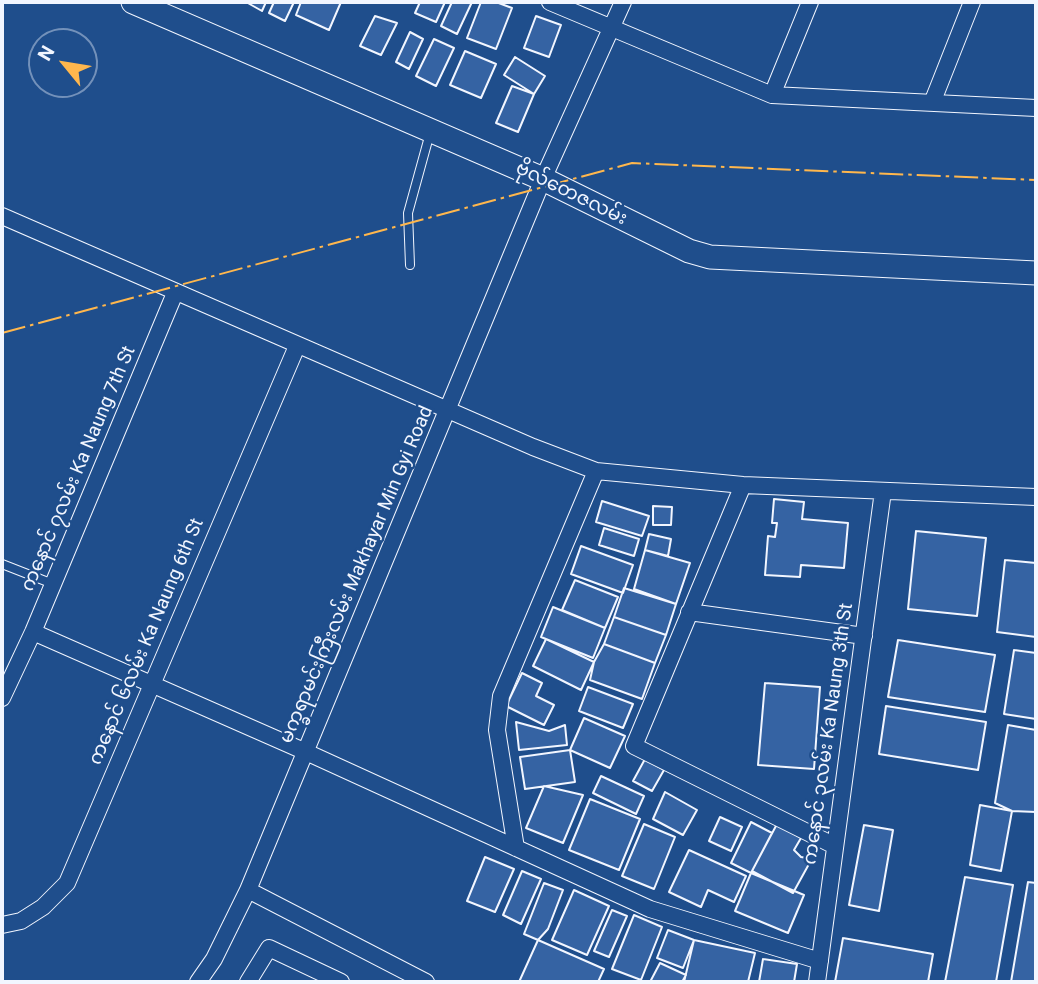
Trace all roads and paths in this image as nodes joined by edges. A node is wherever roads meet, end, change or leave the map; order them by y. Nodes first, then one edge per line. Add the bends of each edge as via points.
1 (132, 2) edge
2 (550, 2) edge
3 (623, 2) edge
4 (810, 2) edge
5 (972, 2) edge
6 (611, 29) junction
7 (772, 95) junction
8 (932, 103) junction
9 (1036, 108) edge
10 (431, 130) junction
11 (543, 179) junction
12 (2, 216) edge
13 (410, 265) dead end
14 (1036, 273) edge
15 (175, 293) junction
16 (297, 346) junction
17 (449, 410) junction
18 (596, 471) junction
19 (743, 485) junction
20 (883, 491) junction
21 (1036, 497) edge
22 (2, 564) edge
23 (53, 584) junction
24 (690, 612) junction
25 (33, 632) junction
26 (864, 636) junction
27 (152, 684) junction
28 (2, 698) edge
29 (306, 752) junction
30 (835, 846) junction
31 (516, 848) junction
32 (248, 890) junction
33 (2, 925) edge
34 (820, 961) junction
35 (198, 982) edge
36 (248, 982) edge
37 (341, 982) edge
38 (426, 982) edge
39 (817, 982) edge

1 - 10 main road, ဗိုလ်တေဇလမ်း
2 - 6 street
3 - 6 street, မက္ခရာမင်းကြီးလမ်း Makhayar Min Gyi Road
4 - 7 street
5 - 8 street
6 - 7 street
6 - 11 street, မက္ခရာမင်းကြီးလမ်း Makhayar Min Gyi Road
7 - 8 street
8 - 9 street
10 - 11 main road, ဗိုလ်တေဇလမ်း
10 - 13 lane via 408,213
11 - 14 main road, ဗိုလ်တေဇလမ်း via 710,257
11 - 17 street, မက္ခရာမင်းကြီးလမ်း Makhayar Min Gyi Road
12 - 15 street
15 - 16 street
15 - 23 street, ကနောင် ၇လမ်း Ka Naung 7th St
16 - 17 street
16 - 27 street, ကနောင် ၆လမ်း Ka Naung 6th St
17 - 18 street
17 - 29 street, မက္ခရာမင်းကြီးလမ်း Makhayar Min Gyi Road
18 - 19 street
18 - 31 street via 501,696 497,730
19 - 20 street
19 - 24 street
20 - 21 street
20 - 26 street, ကနောင် ၃လမ်း Ka Naung 3th St
22 - 23 lane
23 - 25 street, ကနောင် ၇လမ်း Ka Naung 7th St
24 - 26 street
24 - 30 street via 634,746
25 - 27 street
25 - 28 street, ကနောင် ၇လမ်း Ka Naung 7th St
26 - 30 street, ကနောင် ၃လမ်း Ka Naung 3th St
27 - 29 street
27 - 33 street, ကနောင် ၆လမ်း Ka Naung 6th St via 67,883 43,907 20,921
29 - 31 street
29 - 32 street, မက္ခရာမင်းကြီးလမ်း Makhayar Min Gyi Road
30 - 34 street, ကနောင် ၃လမ်း Ka Naung 3th St
31 - 34 street via 650,909
32 - 35 street, မက္ခရာမင်းကြီးလမ်း Makhayar Min Gyi Road
32 - 38 street
34 - 39 street, ကနောင် ၃လမ်း Ka Naung 3th St
36 - 37 street via 270,948

